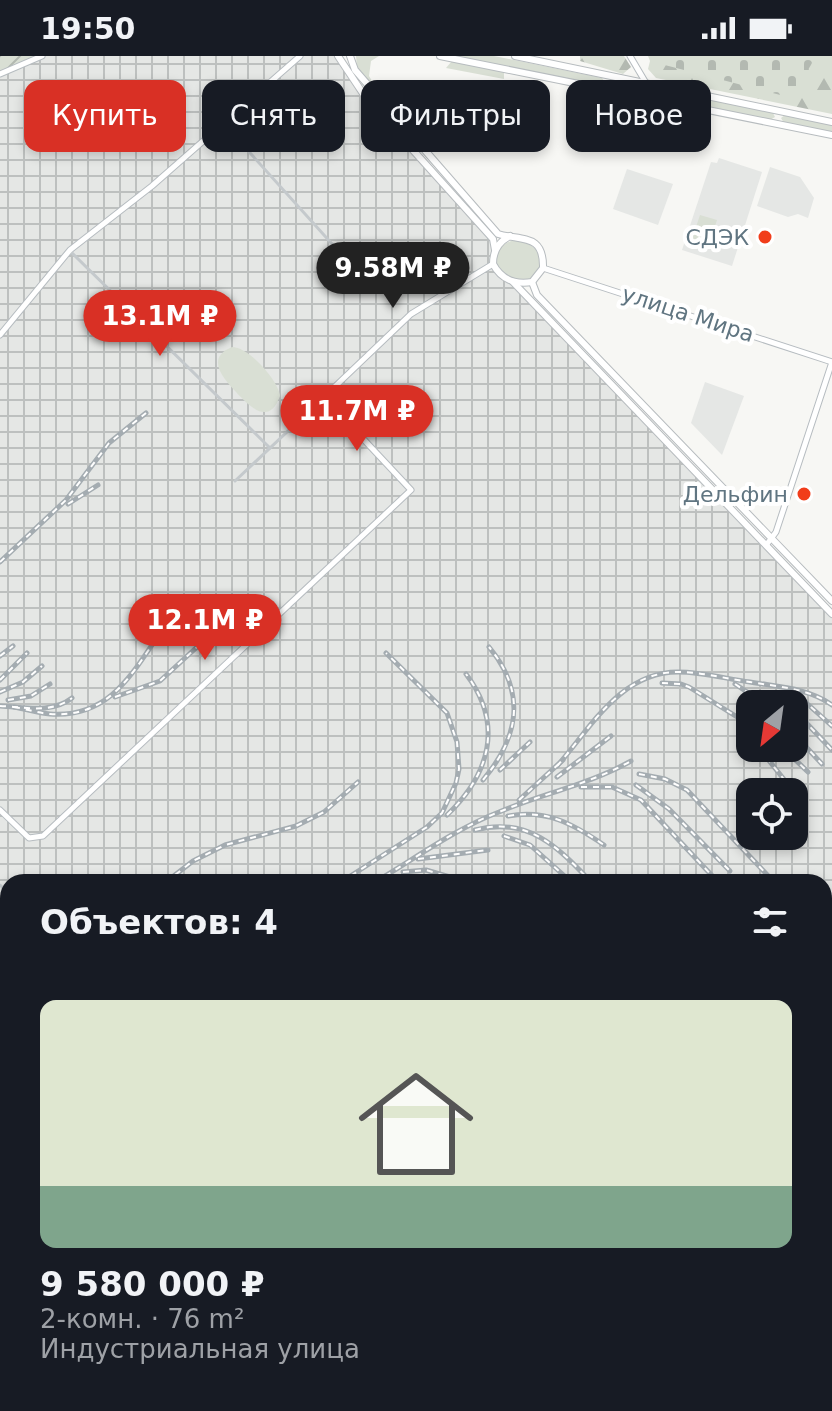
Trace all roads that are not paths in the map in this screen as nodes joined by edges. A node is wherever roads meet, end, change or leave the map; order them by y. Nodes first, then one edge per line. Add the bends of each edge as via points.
1 (42, 56) edge
2 (338, 56) edge
3 (350, 56) edge
4 (440, 56) edge
5 (515, 56) edge
6 (630, 56) edge
7 (300, 57) edge
8 (0, 74) edge
9 (608, 75) junction
10 (273, 80) edge
11 (607, 80) edge
12 (632, 80) edge
13 (644, 80) edge
14 (359, 81) junction
15 (566, 81) edge
16 (711, 97) edge
17 (711, 110) edge
18 (780, 111) junction
19 (832, 122) edge
20 (777, 123) junction
21 (832, 135) edge
22 (202, 142) edge
23 (249, 152) edge
24 (510, 236) junction
25 (333, 245) dead end
26 (70, 250) junction
27 (495, 250) junction
28 (493, 264) junction
29 (543, 268) junction
30 (513, 282) junction
31 (532, 282) junction
32 (0, 335) edge
33 (832, 362) edge
34 (616, 382) junction
35 (324, 397) junction
36 (270, 448) junction
37 (235, 481) dead end
38 (770, 542) junction
39 (832, 601) edge
40 (832, 614) edge
41 (0, 810) edge

1 - 8 street
2 - 14 main road
3 - 14 main road
4 - 15 main road
5 - 9 main road
6 - 13 street
7 - 10 street
9 - 11 main road
9 - 12 main road
14 - 24 main road via 498,234
14 - 27 main road via 493,239
16 - 18 main road
17 - 20 main road
18 - 19 main road
18 - 20 main road
20 - 21 main road
22 - 26 street
23 - 25 street
24 - 27 main road
24 - 29 main road via 535,244 542,252
26 - 32 street
26 - 36 street
27 - 28 main road
28 - 30 main road
28 - 35 street via 411,314
29 - 31 main road
29 - 33 street, улица Мира
30 - 31 main road
30 - 34 main road
31 - 34 main road via 537,295
33 - 38 street
34 - 38 main road
35 - 36 street
35 - 41 street via 411,490 43,836 29,838
36 - 37 street
38 - 39 main road
38 - 40 main road

